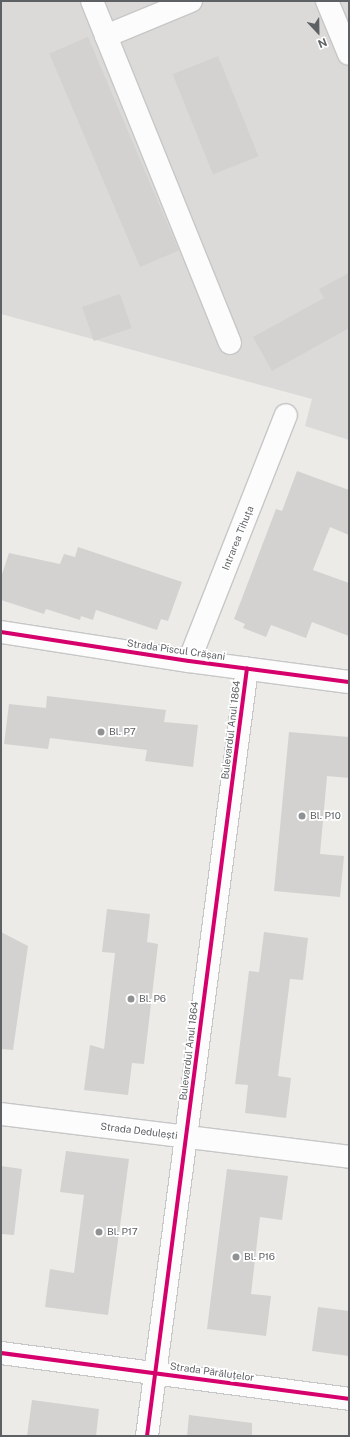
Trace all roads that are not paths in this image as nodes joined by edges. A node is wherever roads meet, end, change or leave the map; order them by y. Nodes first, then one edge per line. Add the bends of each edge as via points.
1 (92, 1) edge
2 (191, 1) edge
3 (327, 1) edge
4 (106, 36) junction
5 (349, 54) edge
6 (230, 343) dead end
7 (286, 415) dead end
8 (1, 632) edge
9 (189, 661) junction
10 (247, 668) junction
11 (349, 682) edge
12 (1, 1114) edge
13 (186, 1137) junction
14 (349, 1157) edge
15 (1, 1352) edge
16 (156, 1373) junction
17 (349, 1398) edge
18 (147, 1436) edge

1 - 4 street
2 - 4 street
3 - 5 street
4 - 6 street
7 - 9 street, Intrarea Tihuța
8 - 9 street, Strada Piscul Crășani
9 - 10 street, Strada Piscul Crășani
10 - 11 street, Strada Piscul Crășani
10 - 13 street, Bulevardul Anul 1864
12 - 13 street, Strada Dedulești
13 - 14 street, Strada Dedulești
13 - 16 street, Bulevardul Anul 1864
15 - 16 street, Strada Părăluțelor
16 - 17 street, Strada Părăluțelor
16 - 18 street, Bulevardul Anul 1864

